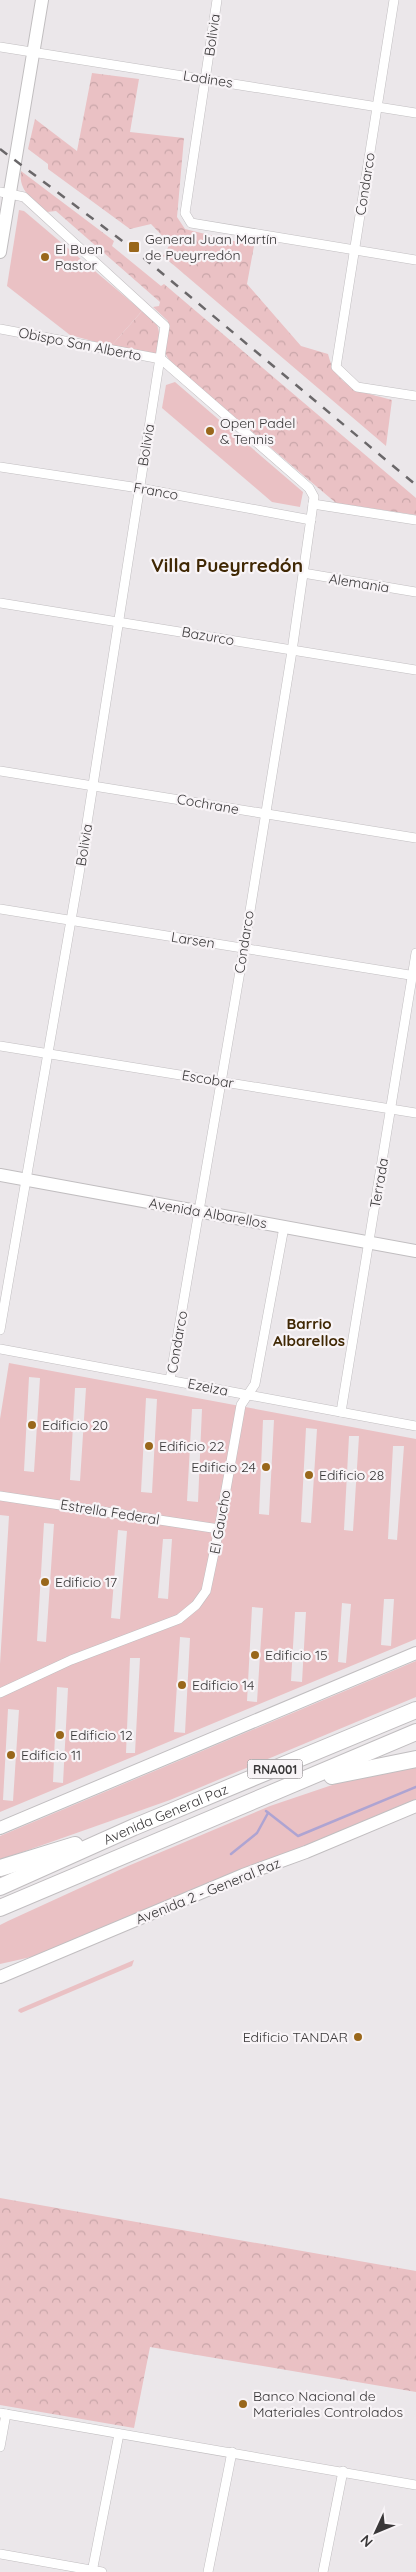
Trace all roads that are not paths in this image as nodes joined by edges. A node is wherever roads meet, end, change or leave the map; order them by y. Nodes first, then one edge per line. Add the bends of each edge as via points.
1 (42, 0) edge
2 (217, 0) edge
3 (394, 0) edge
4 (0, 47) edge
5 (34, 53) junction
6 (206, 79) junction
7 (377, 107) junction
8 (416, 113) edge
9 (5, 193) edge
10 (355, 251) junction
11 (0, 252) edge
12 (416, 260) edge
13 (0, 329) edge
14 (161, 360) junction
15 (416, 396) edge
16 (0, 467) edge
17 (139, 488) junction
18 (313, 504) junction
19 (311, 520) junction
20 (416, 520) edge
21 (303, 574) junction
22 (416, 592) edge
23 (0, 603) edge
24 (118, 621) junction
25 (292, 650) junction
26 (416, 670) edge
27 (0, 771) edge
28 (94, 784) junction
29 (264, 813) junction
30 (416, 838) edge
31 (0, 909) edge
32 (71, 920) junction
33 (244, 948) junction
34 (416, 953) edge
35 (414, 975) edge
36 (0, 1046) edge
37 (48, 1054) junction
38 (219, 1081) junction
39 (392, 1109) junction
40 (416, 1113) edge
41 (0, 1175) edge
42 (25, 1180) junction
43 (200, 1211) junction
44 (284, 1226) junction
45 (369, 1242) junction
46 (416, 1251) edge
47 (0, 1330) edge
48 (0, 1349) edge
49 (170, 1380) junction
50 (246, 1395) junction
51 (342, 1412) junction
52 (416, 1426) edge
53 (0, 1496) edge
54 (220, 1529) junction
55 (416, 1653) edge
56 (0, 1693) edge
57 (416, 1710) edge
58 (416, 1732) edge
59 (416, 1758) edge
60 (293, 1784) junction
61 (416, 1806) edge
62 (0, 1828) edge
63 (134, 1828) junction
64 (0, 1868) edge
65 (53, 1885) junction
66 (0, 1887) edge
67 (0, 1908) edge
68 (0, 1916) edge
69 (52, 1956) junction
70 (0, 1967) edge
71 (0, 1977) edge
72 (3, 2414) edge
73 (119, 2434) junction
74 (0, 2447) edge
75 (232, 2452) junction
76 (343, 2471) junction
77 (416, 2485) edge
78 (0, 2554) edge
79 (95, 2571) edge
80 (208, 2572) edge
81 (323, 2572) edge

1 - 5 street
2 - 6 street, Bolivia
3 - 7 street, Condarco
4 - 5 street, Ladines
5 - 6 street, Ladines
5 - 9 street
6 - 7 street, Ladines
6 - 10 street, Bolivia via 185,213 187,219 191,223
7 - 8 street, Ladines
7 - 10 street, Condarco
9 - 11 street
9 - 14 street, Bolivia via 24,197 160,320 165,326
10 - 12 street
10 - 15 street, Condarco via 336,367 357,387
13 - 14 street, Obispo San Alberto
14 - 17 street, Bolivia
14 - 18 street via 309,488 313,492
16 - 17 street, Franco
17 - 19 street, Franco
17 - 24 street, Bolivia
18 - 19 street, Condarco
18 - 20 street
19 - 21 street, Condarco
21 - 22 street, Alemania
21 - 25 street, Condarco
23 - 24 street, Bazurco
24 - 25 street, Bazurco
24 - 28 street, Bolivia
25 - 26 street, Bazurco
25 - 29 street, Condarco
27 - 28 street, Cochrane
28 - 29 street, Cochrane
28 - 32 street, Bolivia
29 - 30 street, Cochrane
29 - 33 street, Condarco
31 - 32 street, Larsen
32 - 33 street, Larsen
32 - 37 street, Bolivia
33 - 35 street, Larsen
33 - 38 street, Condarco
34 - 35 street, Terrada
35 - 39 street, Terrada
36 - 37 street, Escobar
37 - 38 street, Escobar
37 - 42 street, Bolivia
38 - 39 street, Escobar
38 - 43 street, Condarco
39 - 40 street, Escobar
39 - 45 street, Terrada
41 - 42 street, Avenida Albarellos
42 - 43 street, Avenida Albarellos
42 - 47 street, Bolivia
43 - 44 street, Avenida Albarellos
43 - 49 street, Condarco
44 - 45 street, Avenida Albarellos
44 - 50 street, El Gaucho via 255,1384
45 - 46 street, Avenida Albarellos
45 - 51 street, Terrada
48 - 49 street, Ezeiza
49 - 50 street, Ezeiza
50 - 51 street, Ezeiza
50 - 54 street, El Gaucho via 241,1405
51 - 52 street, Ezeiza
53 - 54 street, Estrella Federal
54 - 56 street, El Gaucho via 206,1591 185,1616 71,1660
55 - 62 street
57 - 63 highway, Avenida General Paz / RNA001
58 - 60 highway, Avenida General Paz / RNA001
59 - 60 highway
60 - 65 highway, Avenida General Paz / RNA001
61 - 69 street, Avenida 2 - General Paz
63 - 64 highway
63 - 66 highway, Avenida General Paz / RNA001
65 - 67 highway, Avenida General Paz / RNA001
65 - 68 highway
69 - 70 street
69 - 71 street, Avenida 2 - General Paz
72 - 73 street
72 - 74 street
73 - 75 street
73 - 79 street
75 - 76 street
75 - 80 street
76 - 77 street
76 - 81 street
78 - 79 street

